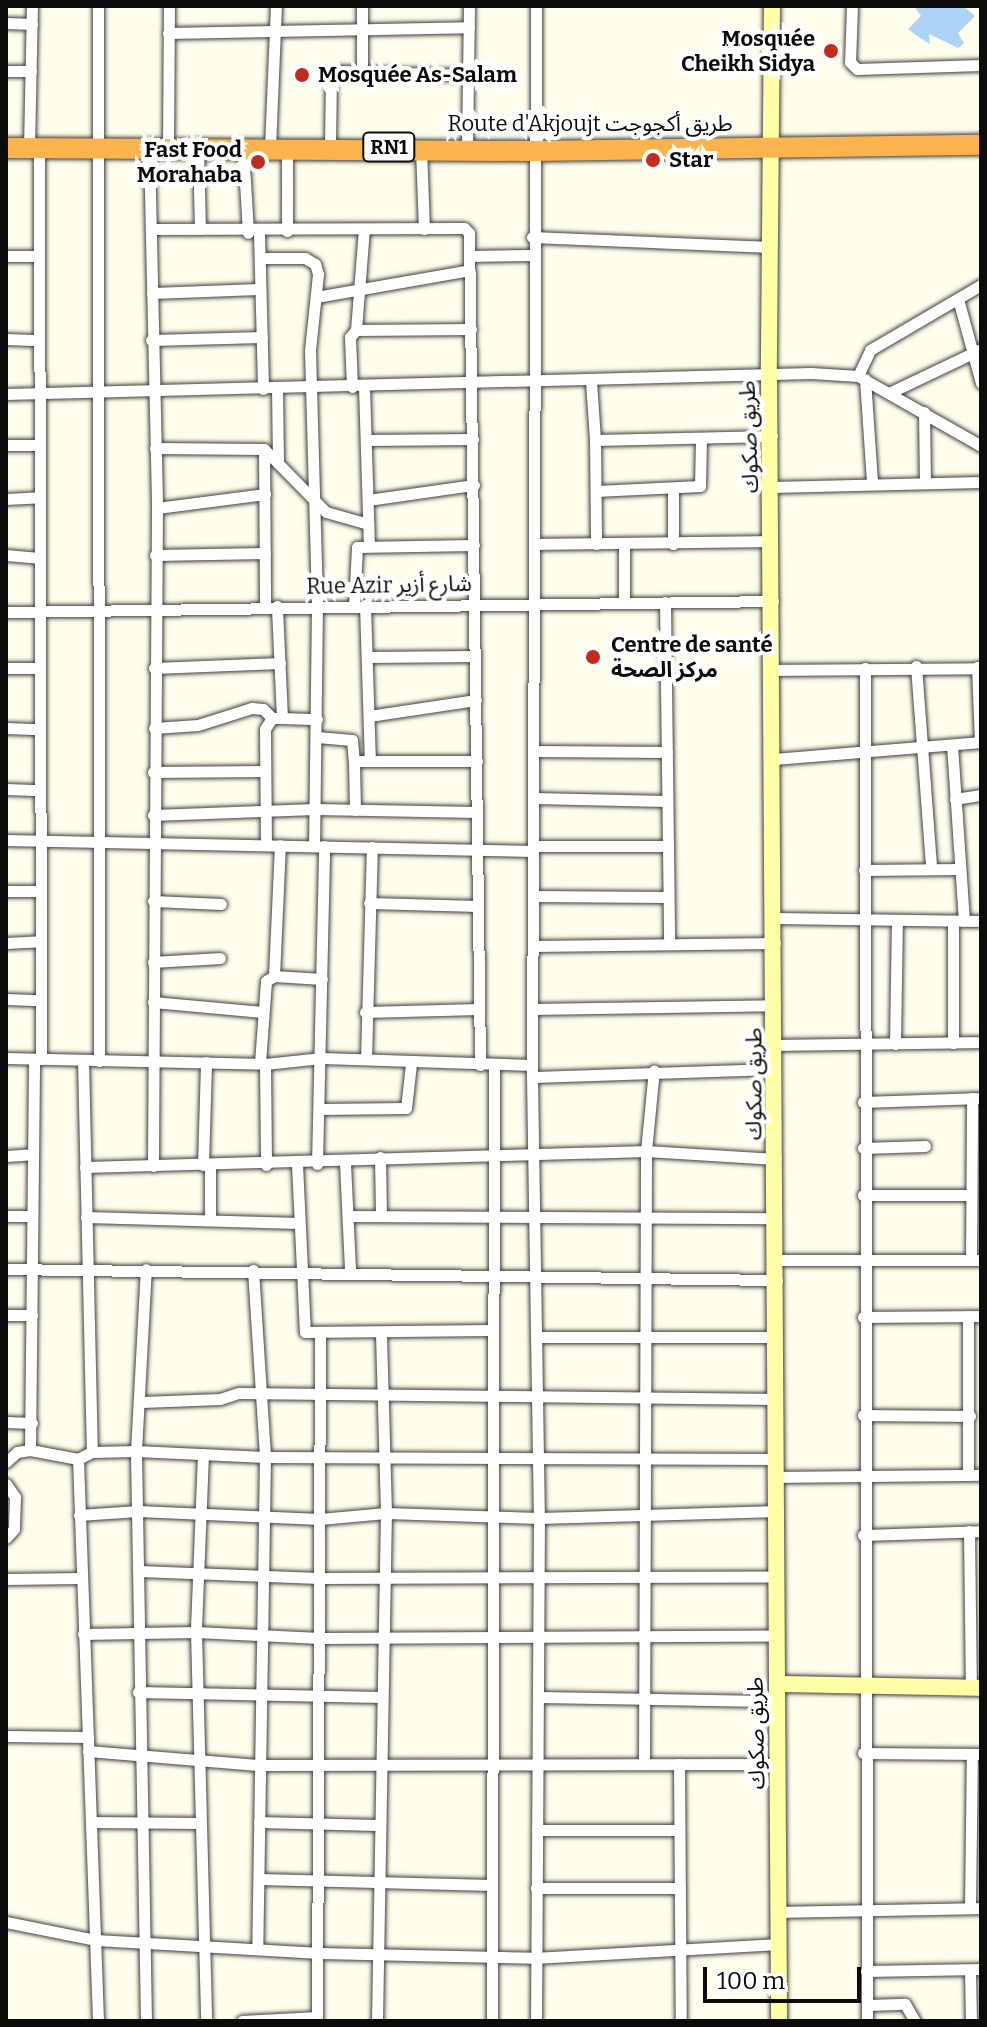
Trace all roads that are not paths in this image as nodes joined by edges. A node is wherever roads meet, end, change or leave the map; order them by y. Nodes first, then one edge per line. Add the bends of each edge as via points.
1 (32, 6) edge
2 (98, 6) edge
3 (169, 6) edge
4 (276, 6) edge
5 (362, 6) edge
6 (469, 6) edge
7 (536, 6) edge
8 (772, 6) edge
9 (852, 6) edge
10 (6, 23) edge
11 (32, 24) junction
12 (275, 27) junction
13 (469, 27) junction
14 (362, 28) junction
15 (168, 33) junction
16 (981, 65) edge
17 (6, 71) edge
18 (31, 71) junction
19 (362, 74) junction
20 (468, 75) junction
21 (981, 145) edge
22 (330, 147) junction
23 (6, 148) edge
24 (34, 148) junction
25 (96, 148) junction
26 (158, 148) junction
27 (198, 148) junction
28 (243, 148) junction
29 (279, 148) junction
30 (421, 148) junction
31 (772, 148) junction
32 (467, 149) junction
33 (533, 151) junction
34 (152, 229) junction
35 (200, 229) junction
36 (364, 229) junction
37 (424, 229) junction
38 (287, 231) junction
39 (253, 233) junction
40 (532, 237) junction
41 (771, 247) junction
42 (532, 255) junction
43 (6, 256) edge
44 (39, 256) junction
45 (469, 256) junction
46 (260, 258) junction
47 (470, 270) junction
48 (981, 285) edge
49 (362, 286) junction
50 (259, 289) junction
51 (152, 293) junction
52 (316, 297) junction
53 (958, 299) junction
54 (471, 329) junction
55 (356, 330) junction
56 (262, 337) junction
57 (6, 339) edge
58 (39, 340) junction
59 (151, 340) junction
60 (977, 350) edge
61 (769, 372) junction
62 (862, 378) junction
63 (591, 381) junction
64 (533, 383) junction
65 (981, 383) edge
66 (473, 384) junction
67 (358, 387) junction
68 (313, 388) junction
69 (263, 389) junction
70 (277, 389) junction
71 (156, 392) junction
72 (891, 392) junction
73 (97, 393) junction
74 (6, 394) edge
75 (39, 394) junction
76 (924, 412) junction
77 (772, 436) junction
78 (701, 438) junction
79 (473, 439) junction
80 (366, 440) junction
81 (595, 440) junction
82 (6, 445) edge
83 (39, 445) junction
84 (981, 446) edge
85 (155, 448) junction
86 (264, 449) junction
87 (278, 463) junction
88 (925, 481) junction
89 (872, 482) junction
90 (981, 482) edge
91 (474, 485) junction
92 (772, 487) junction
93 (673, 488) junction
94 (596, 491) junction
95 (265, 494) junction
96 (40, 497) junction
97 (6, 499) edge
98 (368, 500) junction
99 (315, 503) junction
100 (157, 508) junction
101 (368, 524) junction
102 (772, 541) junction
103 (534, 544) junction
104 (596, 544) junction
105 (624, 544) junction
106 (673, 544) junction
107 (369, 545) junction
108 (474, 545) junction
109 (265, 553) junction
110 (6, 555) edge
111 (155, 555) junction
112 (39, 558) junction
113 (773, 601) junction
114 (624, 602) junction
115 (665, 602) junction
116 (534, 603) junction
117 (475, 604) junction
118 (317, 605) junction
119 (359, 605) junction
120 (271, 606) junction
121 (155, 607) junction
122 (6, 612) edge
123 (39, 614) junction
124 (99, 615) junction
125 (475, 656) junction
126 (367, 657) junction
127 (280, 663) junction
128 (916, 666) junction
129 (979, 667) edge
130 (6, 668) edge
131 (39, 668) junction
132 (154, 668) junction
133 (865, 668) junction
134 (772, 670) junction
135 (476, 700) junction
136 (369, 716) junction
137 (277, 718) junction
138 (317, 719) junction
139 (6, 728) edge
140 (154, 728) junction
141 (39, 729) junction
142 (317, 737) junction
143 (980, 742) edge
144 (952, 745) junction
145 (923, 748) junction
146 (534, 751) junction
147 (667, 752) junction
148 (866, 752) junction
149 (774, 759) junction
150 (354, 761) junction
151 (370, 761) junction
152 (477, 761) junction
153 (265, 771) junction
154 (153, 772) junction
155 (6, 789) edge
156 (40, 790) junction
157 (981, 795) edge
158 (533, 798) junction
159 (955, 799) junction
160 (667, 801) junction
161 (315, 809) junction
162 (355, 810) junction
163 (266, 812) junction
164 (477, 812) junction
165 (153, 815) junction
166 (6, 840) edge
167 (40, 840) junction
168 (98, 840) junction
169 (153, 842) junction
170 (266, 845) junction
171 (280, 845) junction
172 (319, 846) junction
173 (668, 846) junction
174 (372, 847) junction
175 (533, 848) junction
176 (478, 849) junction
177 (931, 867) junction
178 (960, 869) junction
179 (864, 870) junction
180 (6, 891) edge
181 (40, 891) junction
182 (533, 896) junction
183 (668, 897) junction
184 (153, 901) junction
185 (369, 903) junction
186 (221, 904) dead end
187 (478, 906) junction
188 (775, 918) junction
189 (863, 919) junction
190 (897, 920) junction
191 (959, 921) junction
192 (981, 921) edge
193 (40, 941) junction
194 (6, 943) edge
195 (775, 943) junction
196 (669, 944) junction
197 (533, 946) junction
198 (220, 958) dead end
199 (153, 962) junction
200 (274, 976) junction
201 (322, 979) junction
202 (6, 999) edge
203 (40, 1000) junction
204 (153, 1002) junction
205 (775, 1005) junction
206 (479, 1009) junction
207 (532, 1009) junction
208 (263, 1012) junction
209 (365, 1012) junction
210 (981, 1042) edge
211 (953, 1043) junction
212 (863, 1044) junction
213 (895, 1044) junction
214 (777, 1045) junction
215 (6, 1058) edge
216 (322, 1058) junction
217 (37, 1059) junction
218 (366, 1059) junction
219 (83, 1060) junction
220 (99, 1061) junction
221 (153, 1062) junction
222 (206, 1062) junction
223 (263, 1064) junction
224 (411, 1064) junction
225 (480, 1065) junction
226 (494, 1065) junction
227 (775, 1069) junction
228 (654, 1070) junction
229 (532, 1071) junction
230 (976, 1098) edge
231 (863, 1102) junction
232 (319, 1109) junction
233 (925, 1146) dead end
234 (863, 1148) junction
235 (646, 1151) junction
236 (532, 1152) junction
237 (32, 1154) junction
238 (6, 1156) edge
239 (380, 1157) junction
240 (493, 1158) junction
241 (776, 1159) junction
242 (345, 1163) junction
243 (297, 1164) junction
244 (317, 1164) junction
245 (207, 1165) junction
246 (266, 1165) junction
247 (153, 1166) junction
248 (85, 1167) junction
249 (863, 1195) junction
250 (971, 1195) junction
251 (381, 1215) junction
252 (492, 1215) junction
253 (6, 1216) edge
254 (32, 1216) junction
255 (348, 1216) junction
256 (533, 1216) junction
257 (649, 1216) junction
258 (86, 1217) junction
259 (776, 1218) junction
260 (210, 1220) junction
261 (299, 1223) junction
262 (777, 1260) junction
263 (863, 1260) junction
264 (976, 1260) edge
265 (6, 1269) edge
266 (31, 1269) junction
267 (87, 1269) junction
268 (146, 1269) junction
269 (253, 1270) junction
270 (301, 1271) junction
271 (350, 1271) junction
272 (490, 1273) junction
273 (535, 1273) junction
274 (647, 1279) junction
275 (777, 1280) junction
276 (6, 1315) edge
277 (32, 1315) junction
278 (975, 1316) edge
279 (863, 1317) junction
280 (491, 1330) junction
281 (320, 1334) junction
282 (381, 1334) junction
283 (536, 1337) junction
284 (777, 1337) junction
285 (648, 1338) junction
286 (263, 1394) junction
287 (490, 1395) junction
288 (382, 1396) junction
289 (536, 1396) junction
290 (322, 1397) junction
291 (645, 1399) junction
292 (777, 1399) junction
293 (142, 1402) junction
294 (863, 1415) junction
295 (970, 1416) junction
296 (6, 1422) edge
297 (32, 1423) junction
298 (30, 1450) junction
299 (136, 1451) junction
300 (92, 1452) junction
301 (203, 1454) junction
302 (265, 1457) junction
303 (322, 1457) junction
304 (383, 1457) junction
305 (489, 1457) junction
306 (537, 1458) junction
307 (645, 1458) junction
308 (78, 1459) junction
309 (777, 1459) junction
310 (6, 1462) edge
311 (968, 1475) junction
312 (981, 1475) edge
313 (862, 1476) junction
314 (777, 1477) junction
315 (6, 1484) edge
316 (138, 1511) junction
317 (778, 1511) junction
318 (201, 1513) junction
319 (386, 1513) junction
320 (79, 1515) junction
321 (489, 1516) junction
322 (646, 1517) junction
323 (264, 1518) junction
324 (539, 1518) junction
325 (320, 1519) junction
326 (975, 1531) edge
327 (863, 1535) junction
328 (6, 1538) edge
329 (139, 1571) junction
330 (198, 1574) junction
331 (263, 1575) junction
332 (384, 1576) junction
333 (778, 1576) junction
334 (81, 1578) junction
335 (319, 1578) junction
336 (489, 1578) junction
337 (538, 1578) junction
338 (6, 1579) edge
339 (644, 1580) junction
340 (975, 1607) edge
341 (196, 1632) junction
342 (139, 1633) junction
343 (261, 1633) junction
344 (83, 1634) junction
345 (383, 1635) junction
346 (538, 1636) junction
347 (778, 1636) junction
348 (490, 1637) junction
349 (320, 1638) junction
350 (644, 1638) junction
351 (863, 1688) junction
352 (976, 1688) edge
353 (138, 1692) junction
354 (778, 1692) junction
355 (196, 1693) junction
356 (261, 1695) junction
357 (321, 1697) junction
358 (381, 1697) junction
359 (538, 1697) junction
360 (644, 1697) junction
361 (6, 1736) edge
362 (88, 1737) junction
363 (88, 1751) junction
364 (863, 1753) junction
365 (977, 1754) edge
366 (137, 1756) junction
367 (197, 1762) junction
368 (644, 1764) junction
369 (679, 1764) junction
370 (779, 1764) junction
371 (260, 1765) junction
372 (322, 1765) junction
373 (378, 1765) junction
374 (494, 1765) junction
375 (539, 1765) junction
376 (91, 1822) junction
377 (259, 1822) junction
378 (200, 1823) junction
379 (140, 1824) junction
380 (321, 1825) junction
381 (377, 1825) junction
382 (537, 1830) junction
383 (679, 1830) junction
384 (259, 1879) junction
385 (321, 1880) junction
386 (376, 1881) junction
387 (492, 1885) junction
388 (536, 1888) junction
389 (680, 1888) junction
390 (976, 1908) edge
391 (865, 1910) junction
392 (779, 1912) junction
393 (6, 1922) edge
394 (96, 1940) junction
395 (141, 1942) junction
396 (779, 1944) junction
397 (206, 1945) junction
398 (257, 1949) junction
399 (680, 1950) junction
400 (320, 1953) junction
401 (375, 1954) junction
402 (491, 1957) junction
403 (534, 1958) junction
404 (976, 1970) edge
405 (866, 1971) junction
406 (868, 2005) junction
407 (317, 2019) edge
408 (98, 2021) edge
409 (146, 2021) edge
410 (157, 2021) edge
411 (206, 2021) edge
412 (242, 2021) edge
413 (377, 2021) edge
414 (492, 2021) edge
415 (536, 2021) edge
416 (681, 2021) edge
417 (779, 2021) edge
418 (867, 2021) edge
419 (915, 2021) edge
420 (971, 2021) edge

1 - 11 street
2 - 25 street
3 - 15 street
4 - 12 street
5 - 14 street
6 - 13 street
7 - 33 street
8 - 31 street, طريق صكوك
9 - 16 street via 850,62 857,69
10 - 11 street
11 - 18 street
12 - 14 street
12 - 15 street
12 - 29 street
13 - 14 street
13 - 20 street
14 - 19 street
15 - 26 street
17 - 18 street
18 - 24 street
19 - 20 street
19 - 22 street via 331,75
20 - 32 street
21 - 31 highway, Route d'Akjoujt طريق أكجوجت / RN1
22 - 29 highway, Route d'Akjoujt طريق أكجوجت / RN1
22 - 30 highway, Route d'Akjoujt طريق أكجوجت / RN1
23 - 24 highway, Route d'Akjoujt طريق أكجوجت / RN1
24 - 25 highway, Route d'Akjoujt طريق أكجوجت / RN1
24 - 44 street
25 - 26 highway, Route d'Akjoujt طريق أكجوجت / RN1
25 - 73 street
26 - 27 highway, Route d'Akjoujt طريق أكجوجت / RN1
26 - 34 street
27 - 28 highway, Route d'Akjoujt طريق أكجوجت / RN1
27 - 35 street
28 - 29 highway, Route d'Akjoujt طريق أكجوجت / RN1
28 - 39 street
29 - 38 street
30 - 32 highway, Route d'Akjoujt طريق أكجوجت / RN1
30 - 37 street
31 - 33 highway, Route d'Akjoujt طريق أكجوجت / RN1
31 - 41 street, طريق صكوك
32 - 33 highway, Route d'Akjoujt طريق أكجوجت / RN1
33 - 40 street
34 - 35 street
34 - 51 street
35 - 39 street
36 - 37 street
36 - 38 street
36 - 49 street
37 - 45 street via 466,230
38 - 39 street
39 - 46 street
40 - 41 street
40 - 42 street
41 - 61 street, طريق صكوك
42 - 45 street
42 - 64 street
43 - 44 street
44 - 58 street
45 - 47 street
46 - 50 street
46 - 52 street via 305,258 315,264
47 - 49 street
47 - 54 street
48 - 53 street
49 - 52 street
49 - 55 street
50 - 51 street
50 - 56 street
51 - 59 street
52 - 68 street via 310,350
53 - 60 street
53 - 62 street via 870,350
54 - 55 street
54 - 66 street
55 - 67 street via 350,337
56 - 59 street
56 - 69 street
57 - 58 street
58 - 75 street
59 - 71 street
60 - 65 street
60 - 72 street
61 - 62 street
61 - 63 street
61 - 77 street, طريق صكوك
62 - 72 street
62 - 89 street
63 - 64 street
63 - 81 street
64 - 66 street
64 - 103 street
66 - 67 street
66 - 79 street
67 - 68 street
67 - 80 street
68 - 70 street
68 - 99 street
69 - 70 street
69 - 71 street
70 - 87 street
71 - 73 street
71 - 85 street
72 - 76 street
73 - 75 street
73 - 124 street
74 - 75 street
75 - 83 street
76 - 84 street
76 - 88 street
77 - 78 street
77 - 92 street, طريق صكوك
78 - 81 street
78 - 93 street via 702,483
79 - 80 street
79 - 91 street
80 - 98 street
81 - 94 street
82 - 83 street
83 - 96 street
85 - 86 street
85 - 100 street
86 - 87 street
86 - 95 street
87 - 99 street
88 - 89 street
88 - 90 street
89 - 92 street
91 - 98 street
91 - 108 street
92 - 102 street, طريق صكوك
93 - 94 street
93 - 106 street
94 - 104 street
95 - 100 street
95 - 109 street
96 - 97 street
96 - 112 street
98 - 101 street
99 - 101 street via 339,519
99 - 118 street
100 - 111 street
101 - 107 street
102 - 106 street
102 - 113 street, طريق صكوك
103 - 104 street
103 - 116 street
104 - 105 street
105 - 106 street
105 - 114 street
107 - 108 street
107 - 119 street via 354,551
108 - 117 street
109 - 111 street
109 - 120 street
110 - 112 street
111 - 121 street
112 - 123 street
113 - 115 street, Rue Azir شارع أزير
113 - 134 street, طريق صكوك
114 - 115 street, Rue Azir شارع أزير
114 - 116 street, Rue Azir شارع أزير
115 - 147 street
116 - 117 street, Rue Azir شارع أزير
116 - 146 street
117 - 119 street, Rue Azir شارع أزير
117 - 125 street
118 - 119 street, Rue Azir شارع أزير
118 - 120 street, Rue Azir شارع أزير
118 - 138 street
119 - 126 street
120 - 121 street, Rue Azir شارع أزير
120 - 127 street
121 - 124 street, Rue Azir شارع أزير
121 - 132 street
122 - 123 street, Rue Azir شارع أزير
123 - 124 street, Rue Azir شارع أزير
123 - 131 street
124 - 168 street
125 - 126 street
125 - 135 street
126 - 136 street
127 - 132 street
127 - 137 street
128 - 129 street
128 - 133 street
128 - 145 street
129 - 143 street
130 - 131 street
131 - 141 street
132 - 140 street
133 - 134 street
133 - 148 street
134 - 149 street, طريق صكوك
135 - 136 street
135 - 152 street
136 - 151 street
137 - 138 street
137 - 140 street via 252,708 198,725
137 - 153 street via 265,729
138 - 142 street
139 - 141 street
140 - 154 street
141 - 156 street
142 - 150 street via 352,740
142 - 161 street
143 - 144 street
144 - 145 street
144 - 159 street
145 - 148 street
145 - 177 street
146 - 147 street
146 - 158 street
147 - 160 street
148 - 149 street
148 - 179 street
149 - 188 street, طريق صكوك
150 - 151 street
150 - 162 street
151 - 152 street
152 - 164 street
153 - 154 street
153 - 163 street
154 - 165 street
155 - 156 street
156 - 167 street
157 - 159 street
158 - 160 street
158 - 175 street
159 - 178 street
160 - 173 street
161 - 162 street
161 - 163 street
161 - 172 street
162 - 164 street
163 - 165 street
163 - 170 street
164 - 176 street
165 - 169 street
166 - 167 street
167 - 168 street
167 - 181 street
168 - 169 street
168 - 220 street
169 - 170 street
169 - 184 street
170 - 171 street
171 - 172 street
171 - 200 street
172 - 174 street
172 - 201 street
173 - 175 street
173 - 183 street
174 - 176 street
174 - 185 street
175 - 176 street
175 - 182 street
176 - 187 street
177 - 178 street
177 - 179 street
178 - 191 street
179 - 189 street
180 - 181 street
181 - 193 street
182 - 183 street
182 - 197 street
183 - 196 street
184 - 186 street
184 - 199 street
185 - 187 street
185 - 209 street
187 - 206 street
188 - 189 street
188 - 195 street, طريق صكوك
189 - 190 street
189 - 212 street
190 - 191 street
190 - 213 street
191 - 192 street
191 - 211 street
193 - 194 street
193 - 203 street
195 - 196 street
195 - 205 street, طريق صكوك
196 - 197 street
197 - 207 street
198 - 199 street
199 - 204 street
200 - 201 street
200 - 208 street via 265,985
201 - 216 street
202 - 203 street
203 - 217 street
204 - 208 street
204 - 221 street
205 - 207 street
205 - 214 street, طريق صكوك
206 - 209 street
206 - 225 street
207 - 229 street
208 - 223 street
209 - 218 street
210 - 211 street
211 - 213 street
212 - 213 street
212 - 214 street
212 - 231 street
214 - 227 street, طريق صكوك
215 - 217 street
216 - 218 street
216 - 223 street
216 - 232 street
217 - 219 street
217 - 237 street
218 - 224 street
219 - 220 street
219 - 248 street
220 - 221 street
221 - 222 street
221 - 247 street
222 - 223 street
222 - 245 street
223 - 246 street
224 - 225 street
224 - 232 street via 406,1108
225 - 226 street
226 - 229 street
226 - 240 street
227 - 228 street
227 - 241 street, طريق صكوك
228 - 229 street
228 - 235 street
229 - 236 street
230 - 231 street
230 - 250 street
231 - 234 street
232 - 244 street
233 - 234 street
234 - 249 street
235 - 236 street
235 - 241 street
235 - 257 street
236 - 240 street
236 - 256 street
237 - 238 street
237 - 254 street
239 - 240 street
239 - 242 street
239 - 251 street
240 - 252 street
241 - 259 street, طريق صكوك
242 - 244 street
242 - 255 street
243 - 244 street
243 - 246 street
243 - 261 street
245 - 246 street
245 - 247 street
245 - 260 street
247 - 248 street
248 - 258 street
249 - 250 street
249 - 263 street
250 - 264 street
251 - 252 street
251 - 255 street
252 - 256 street
252 - 272 street
253 - 254 street
254 - 266 street
255 - 271 street
256 - 257 street
256 - 273 street
257 - 259 street
257 - 274 street
258 - 260 street
258 - 267 street
259 - 262 street, طريق صكوك
260 - 261 street
261 - 270 street
262 - 263 street
262 - 275 street, طريق صكوك
263 - 264 street
263 - 279 street
265 - 266 street
266 - 267 street
266 - 277 street
267 - 268 street
267 - 300 street
268 - 269 street
268 - 293 street
269 - 270 street
269 - 286 street
270 - 271 street
270 - 281 street via 302,1327 309,1335
271 - 272 street
272 - 273 street
272 - 280 street
273 - 274 street
273 - 283 street
274 - 275 street
274 - 285 street
275 - 284 street, طريق صكوك
276 - 277 street
277 - 297 street
278 - 279 street
278 - 295 street
279 - 294 street
280 - 282 street
280 - 287 street
281 - 282 street
281 - 290 street
282 - 288 street
283 - 285 street
283 - 289 street
284 - 285 street
284 - 292 street, طريق صكوك
285 - 291 street
286 - 290 street
286 - 293 street
286 - 302 street
287 - 288 street
287 - 289 street
287 - 305 street
288 - 290 street
288 - 304 street
289 - 291 street
289 - 306 street
290 - 303 street
291 - 292 street
291 - 307 street
292 - 309 street, طريق صكوك
293 - 299 street
294 - 295 street
294 - 313 street
295 - 311 street
296 - 297 street
297 - 298 street
298 - 308 street
298 - 310 street via 17,1452
299 - 300 street
299 - 301 street
299 - 316 street
300 - 308 street
301 - 302 street
301 - 318 street
302 - 303 street
302 - 323 street
303 - 304 street
303 - 325 street
304 - 305 street
304 - 319 street
305 - 306 street
305 - 321 street
306 - 307 street
306 - 324 street
307 - 309 street
307 - 322 street
308 - 320 street
309 - 314 street, طريق صكوك
311 - 312 street
311 - 313 street
313 - 314 street
313 - 327 street
314 - 317 street, طريق صكوك
315 - 328 street via 15,1497 14,1529
316 - 318 street
316 - 320 street
316 - 329 street
317 - 322 street
317 - 333 street, طريق صكوك
318 - 323 street
318 - 330 street
319 - 321 street
319 - 325 street
319 - 332 street
320 - 334 street
321 - 324 street
321 - 336 street
322 - 324 street
322 - 339 street
323 - 325 street
323 - 331 street
324 - 337 street
325 - 335 street
326 - 327 street
326 - 340 street
327 - 351 street
329 - 330 street
329 - 342 street
330 - 331 street
330 - 341 street
331 - 335 street
331 - 343 street
332 - 335 street
332 - 336 street
332 - 345 street
333 - 339 street
333 - 347 street, طريق صكوك
334 - 338 street
334 - 344 street
335 - 349 street
336 - 337 street
336 - 348 street
337 - 339 street
337 - 346 street
339 - 350 street
340 - 352 street
341 - 342 street
341 - 343 street
341 - 355 street
342 - 344 street
342 - 353 street
343 - 349 street
343 - 356 street
344 - 362 street
345 - 348 street
345 - 349 street
345 - 358 street
346 - 348 street
346 - 350 street
346 - 359 street
347 - 350 street
347 - 354 street, طريق صكوك
348 - 374 street
349 - 357 street
350 - 360 street
351 - 352 street
351 - 354 street
351 - 364 street
353 - 355 street
353 - 366 street
354 - 360 street
354 - 370 street, طريق صكوك
355 - 356 street
355 - 367 street
356 - 357 street
356 - 371 street
357 - 358 street
357 - 372 street
358 - 373 street
359 - 360 street
359 - 375 street
360 - 368 street
361 - 362 street
362 - 363 street
363 - 366 street
363 - 376 street
364 - 365 street
364 - 391 street
365 - 390 street
366 - 367 street
366 - 379 street
367 - 371 street
367 - 378 street
368 - 369 street
368 - 375 street
369 - 370 street
369 - 383 street
370 - 392 street, طريق صكوك
371 - 372 street
371 - 377 street
372 - 373 street
372 - 380 street
373 - 374 street
373 - 381 street
374 - 375 street
374 - 387 street
375 - 382 street
376 - 379 street
376 - 394 street
377 - 380 street
377 - 384 street
378 - 379 street
378 - 397 street
379 - 395 street
380 - 381 street
380 - 385 street
381 - 386 street
382 - 383 street
382 - 388 street
383 - 389 street
384 - 385 street
384 - 398 street
385 - 386 street
385 - 400 street
386 - 387 street
386 - 401 street
387 - 402 street
388 - 389 street
388 - 403 street
389 - 399 street
390 - 391 street
391 - 392 street
391 - 405 street
392 - 396 street, طريق صكوك
393 - 394 street
394 - 395 street
394 - 408 street
395 - 397 street
395 - 409 street
396 - 399 street
396 - 417 street, طريق صكوك
397 - 398 street
397 - 411 street
398 - 400 street
399 - 403 street
399 - 416 street
400 - 401 street
400 - 407 street
401 - 402 street
401 - 413 street
402 - 403 street
402 - 414 street
403 - 415 street
404 - 405 street
404 - 420 street
405 - 406 street
406 - 418 street
406 - 419 street via 905,2004
407 - 412 street
409 - 410 street

